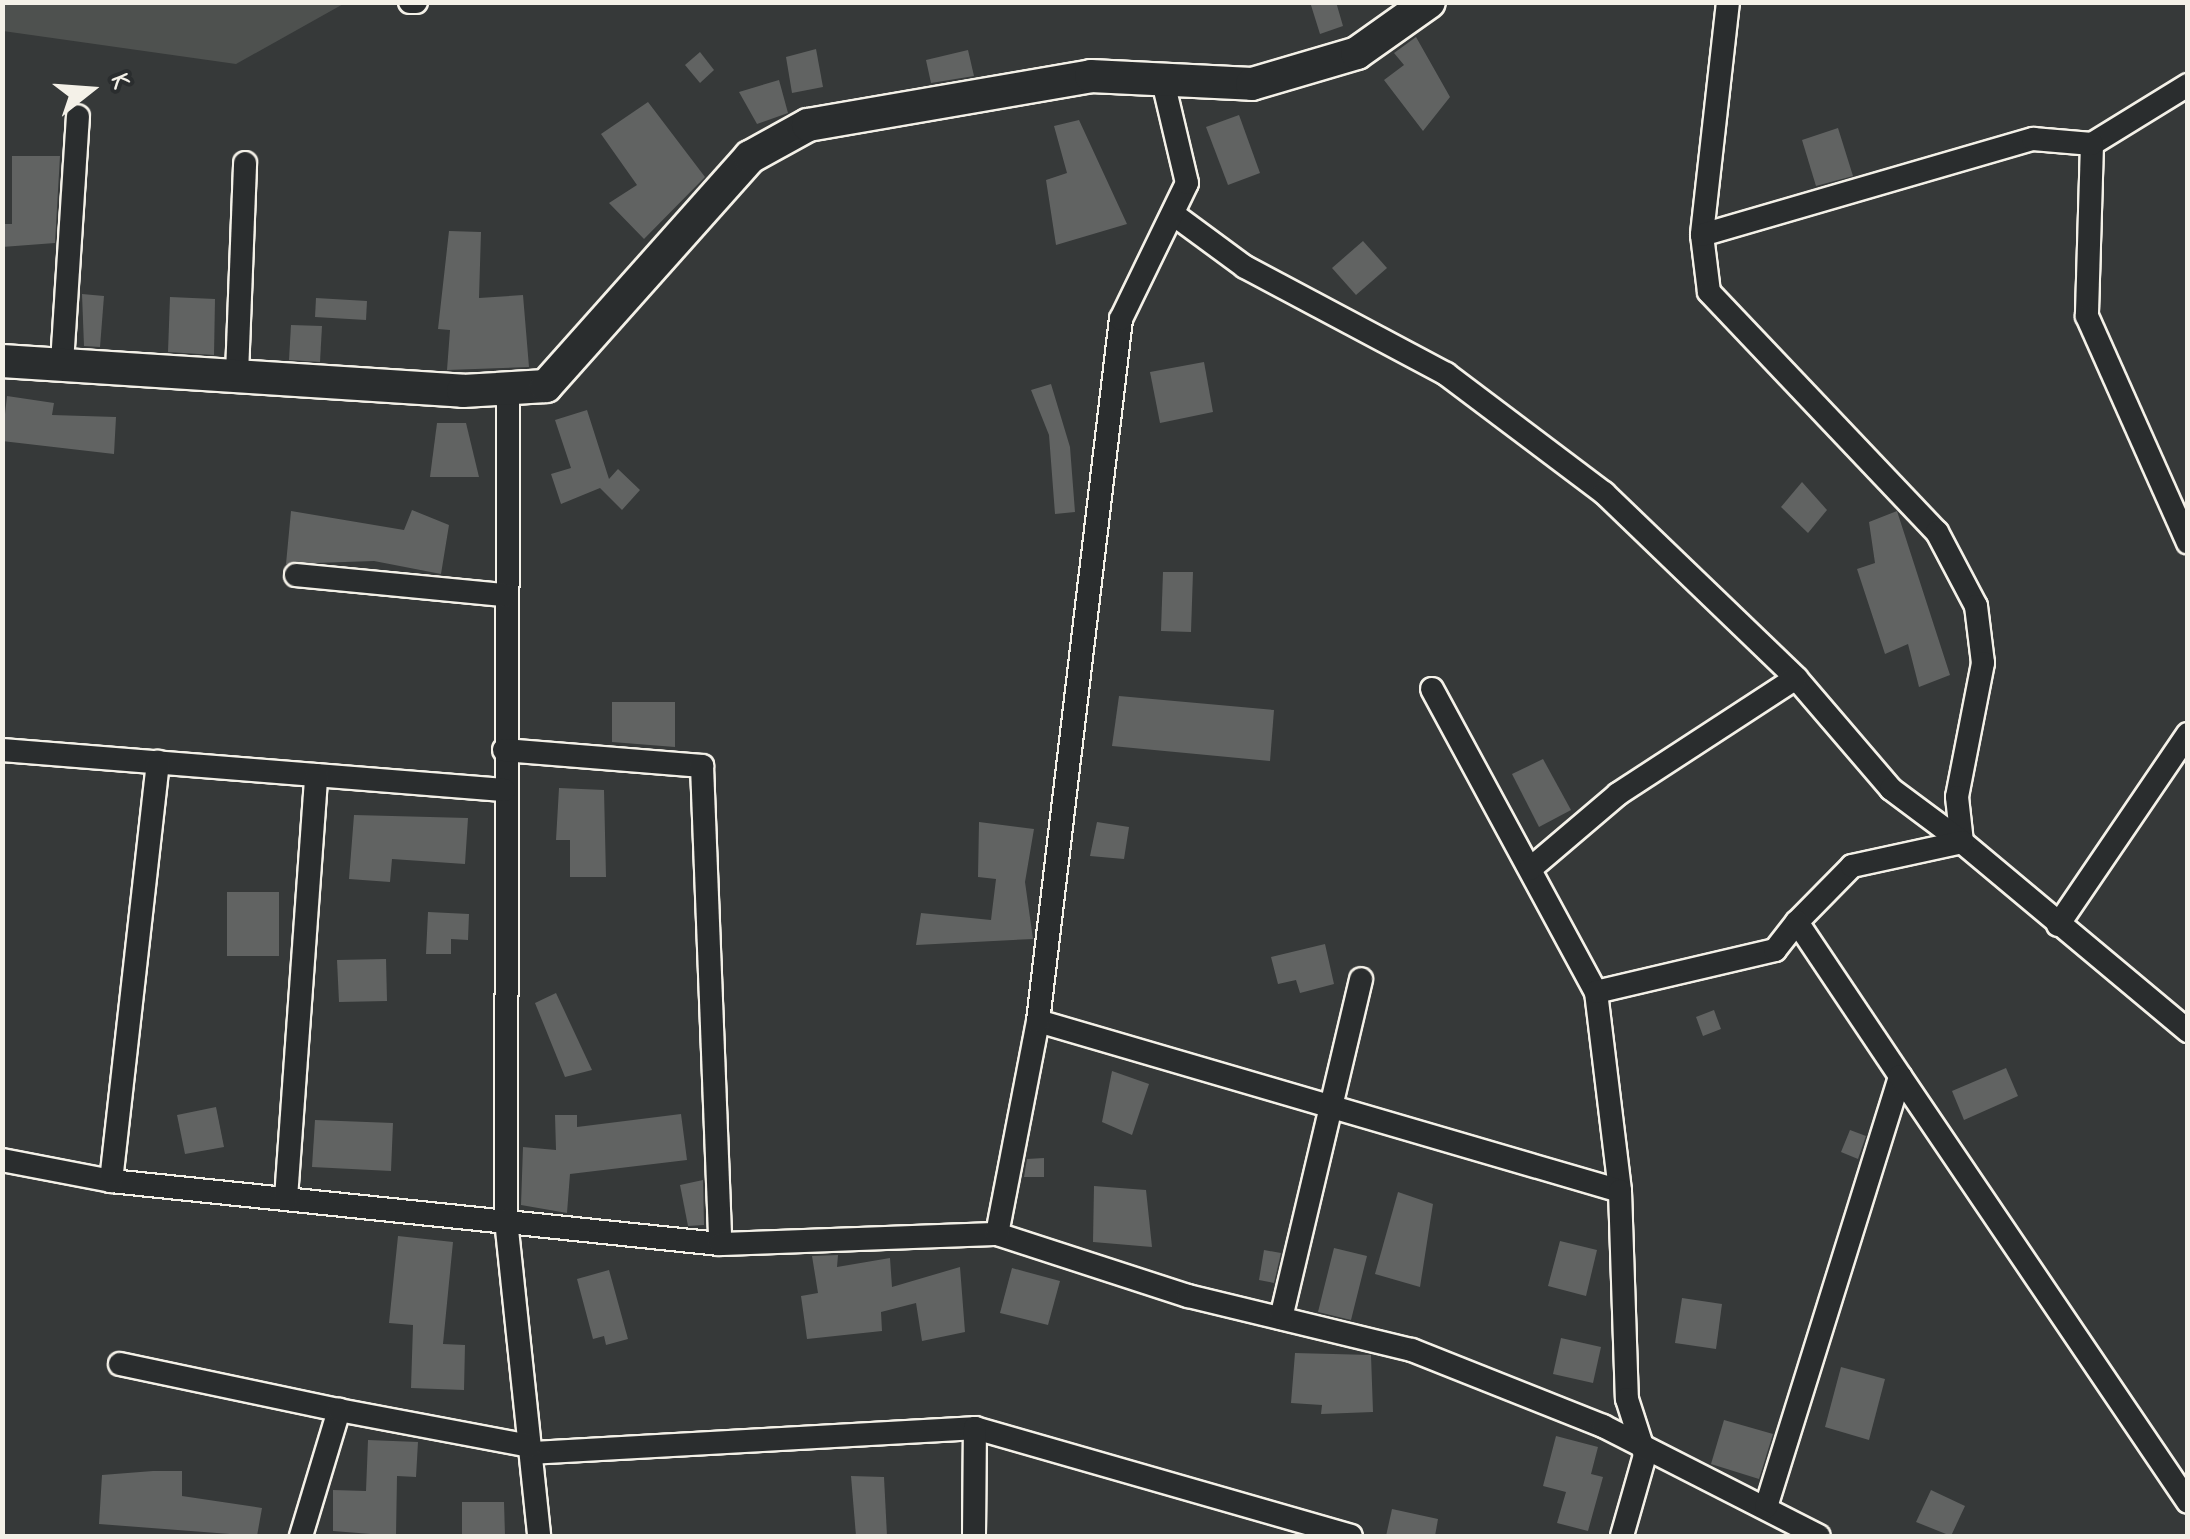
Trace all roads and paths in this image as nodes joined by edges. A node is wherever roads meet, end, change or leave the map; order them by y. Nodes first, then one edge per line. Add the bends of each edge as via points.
1 (1429, 2) edge
2 (1728, 2) edge
3 (1162, 77) junction
4 (2188, 85) edge
5 (78, 117) dead end
6 (2092, 144) junction
7 (245, 163) dead end
8 (1177, 217) junction
9 (1702, 235) junction
10 (2, 361) edge
11 (62, 363) junction
12 (237, 374) junction
13 (508, 392) junction
14 (2188, 543) edge
15 (296, 576) dead end
16 (505, 595) junction
17 (1796, 678) junction
18 (1432, 689) dead end
19 (2188, 734) edge
20 (2, 750) edge
21 (504, 750) junction
22 (158, 762) junction
23 (316, 775) junction
24 (504, 790) junction
25 (1962, 842) junction
26 (1530, 869) junction
27 (1797, 922) junction
28 (2058, 925) junction
29 (1361, 980) dead end
30 (1596, 992) junction
31 (1038, 1021) junction
32 (2188, 1031) edge
33 (1900, 1076) junction
34 (1333, 1105) junction
35 (2, 1160) edge
36 (111, 1181) junction
37 (1620, 1190) junction
38 (286, 1198) junction
39 (506, 1220) junction
40 (997, 1234) junction
41 (720, 1244) junction
42 (1281, 1318) junction
43 (120, 1364) dead end
44 (339, 1410) junction
45 (974, 1428) junction
46 (530, 1449) junction
47 (1645, 1455) junction
48 (2188, 1502) edge
49 (1766, 1508) junction
50 (301, 1536) edge
51 (539, 1536) edge
52 (974, 1536) edge
53 (1351, 1536) edge
54 (1622, 1536) edge
55 (1819, 1536) edge

1 - 3 street via 1332,62 1252,84
2 - 9 street
3 - 8 street via 1187,184
3 - 13 street via 1057,80 808,126 750,157 565,373 546,386
4 - 6 street
5 - 11 street
6 - 9 street via 2033,139
6 - 14 street via 2087,316
7 - 12 street
8 - 17 street via 1245,267 1321,302 1486,403 1640,522
8 - 31 street via 1121,318
9 - 25 street via 1709,292 1937,532 1976,606 1983,663 1957,798
10 - 11 street
11 - 12 street
12 - 13 street
13 - 16 street
15 - 16 street
16 - 21 street
17 - 25 street via 1890,788
17 - 26 street via 1618,794
18 - 26 street
19 - 28 street
20 - 22 street
21 - 24 street
21 - 41 street via 702,766
22 - 23 street
22 - 36 street
23 - 24 street
23 - 38 street
24 - 39 street
25 - 27 street via 1852,866
25 - 28 street
26 - 30 street
27 - 30 street via 1775,950
27 - 33 street
28 - 32 street
29 - 34 street
30 - 37 street
31 - 34 street
31 - 40 street
33 - 48 street
33 - 49 street
34 - 37 street
34 - 42 street
35 - 36 street
36 - 38 street
37 - 47 street via 1627,1400
38 - 39 street
39 - 41 street
39 - 46 street
40 - 41 street
40 - 42 street
42 - 47 street via 1412,1350 1603,1426
43 - 44 street
44 - 46 street
44 - 50 street
45 - 46 street
45 - 52 street
45 - 53 street
46 - 51 street
47 - 49 street
47 - 54 street
49 - 55 street

